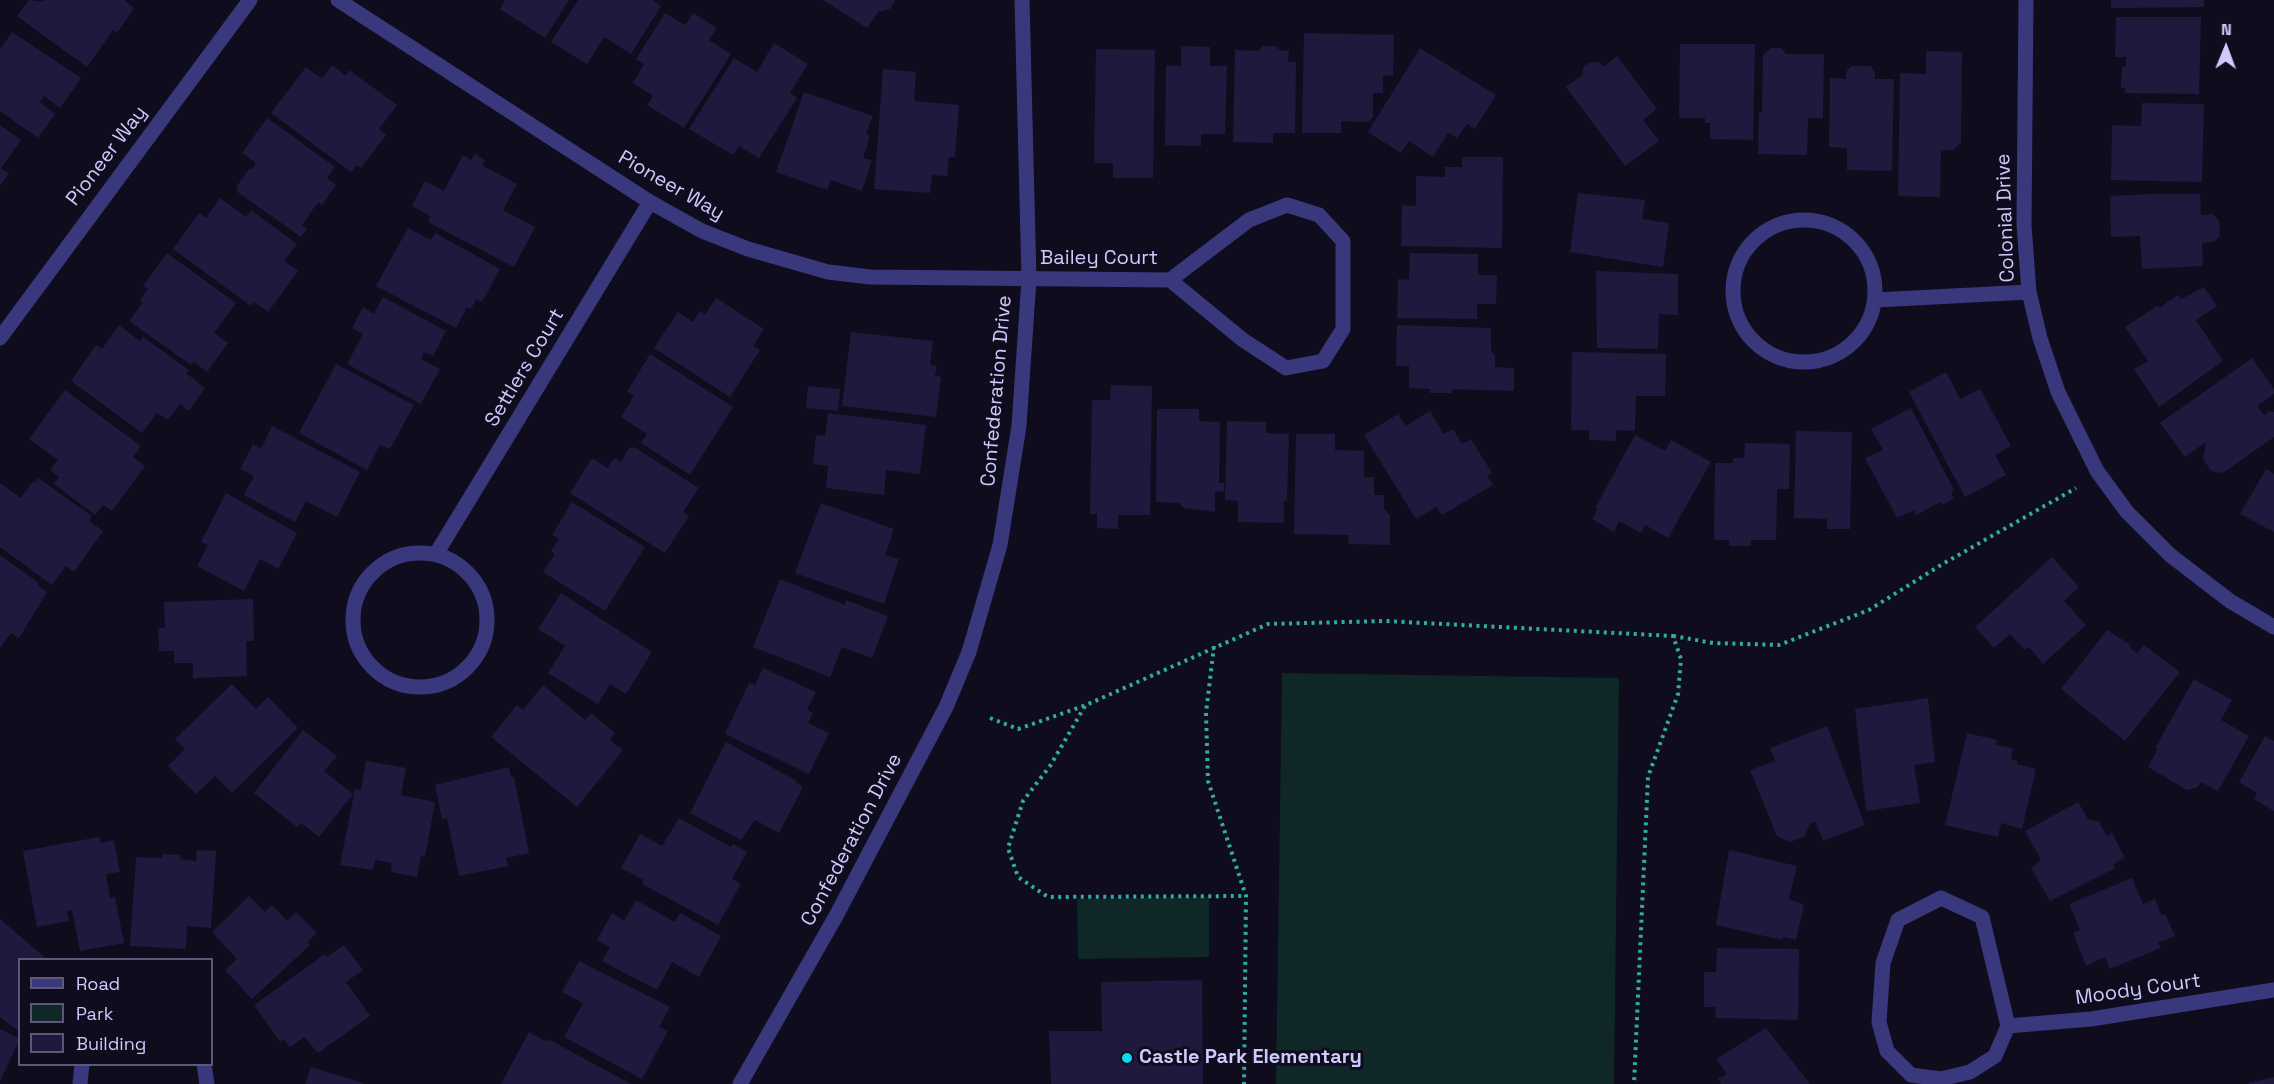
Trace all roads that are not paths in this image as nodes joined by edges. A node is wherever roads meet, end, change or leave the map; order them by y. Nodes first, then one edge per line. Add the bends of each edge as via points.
1 (250, 0) edge
2 (338, 0) edge
3 (1022, 0) edge
4 (2026, 0) edge
5 (650, 202) junction
6 (1029, 279) junction
7 (1170, 280) junction
8 (2029, 292) junction
9 (1876, 300) junction
10 (0, 338) edge
11 (436, 555) junction
12 (2274, 627) edge
13 (2274, 990) edge
14 (2007, 1026) junction
15 (82, 1066) edge
16 (204, 1066) edge
17 (80, 1084) edge
18 (207, 1084) edge
19 (740, 1084) edge

1 - 10 street, Pioneer Way
2 - 5 street, Pioneer Way
3 - 6 street, Confederation Drive
4 - 8 street, Colonial Drive via 2024,225
5 - 6 street, Pioneer Way via 702,231 828,272 870,277
5 - 11 street, Settlers Court
6 - 7 street, Bailey Court
6 - 19 street, Confederation Drive via 1011,482 1000,545 969,652 946,707 836,916
7 - 7 street, Bailey Court via 1243,340 1286,368 1323,361 1343,329 1343,241 1319,215 1287,205 1249,220
8 - 9 street
8 - 12 street, Colonial Drive via 2058,392 2097,471 2127,512 2170,555 2230,601
9 - 9 street via 1869,324 1854,343 1834,357 1810,363 1786,360 1763,351 1746,333 1735,311 1732,287 1738,263 1768,229 1812,220 1834,226 1852,238 1867,256 1875,277
11 - 11 street via 414,553 392,558 374,570 360,588 353,610 353,632 361,653 374,670 393,683 437,685 458,676 484,642 487,620 483,598 473,578
13 - 14 street, Moody Court via 2091,1019
14 - 14 street via 1995,1056 1971,1072 1941,1079 1911,1074 1887,1051 1879,1022 1883,963 1898,920 1941,898 1982,917
15 - 17 street
16 - 18 street

